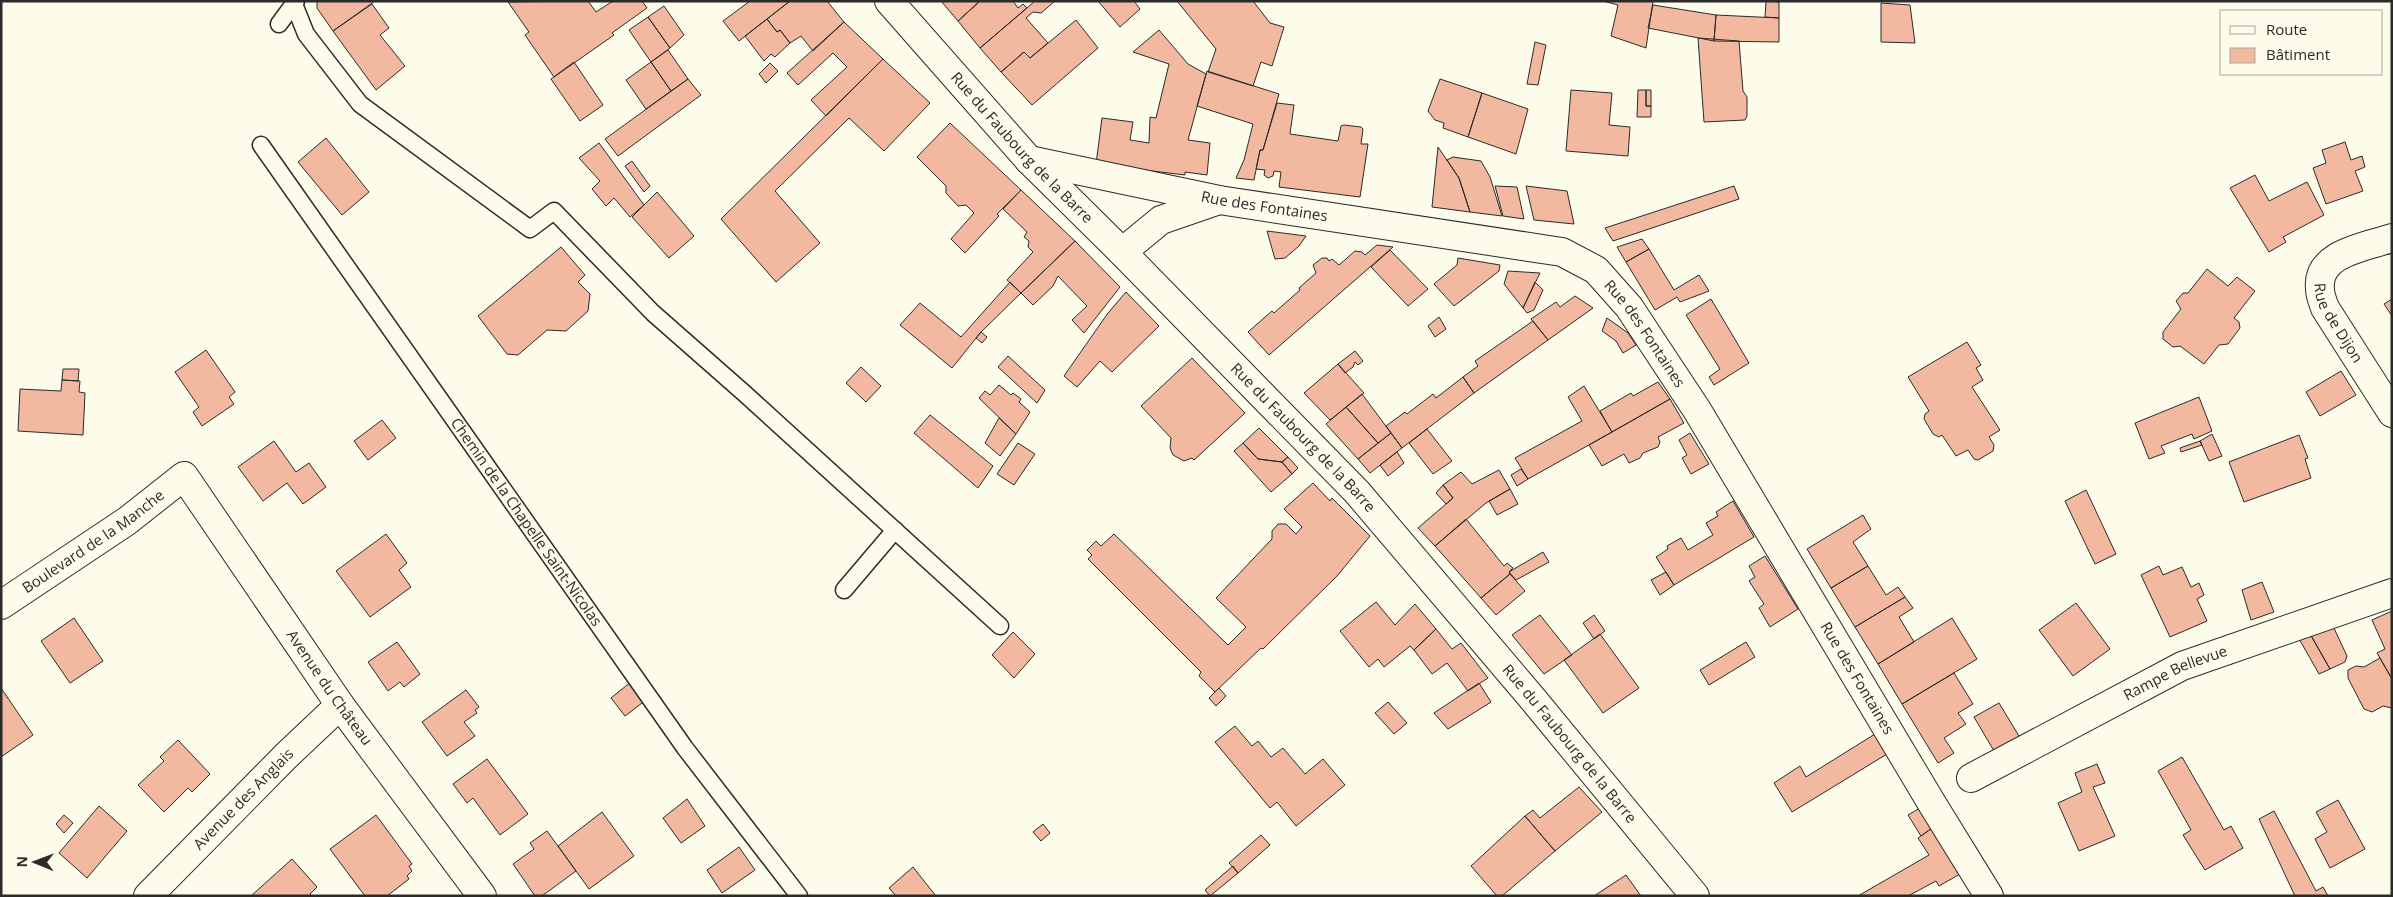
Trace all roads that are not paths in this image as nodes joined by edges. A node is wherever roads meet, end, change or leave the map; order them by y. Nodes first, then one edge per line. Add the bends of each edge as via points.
1 (889, 1) edge
2 (295, 3) edge
3 (279, 24) dead end
4 (261, 145) dead end
5 (1029, 160) junction
6 (1219, 200) junction
7 (2392, 238) edge
8 (1122, 252) junction
9 (2392, 413) edge
10 (184, 476) joint
11 (895, 530) junction
12 (844, 590) dead end
13 (2392, 593) edge
14 (1, 605) edge
15 (1000, 626) dead end
16 (340, 704) junction
17 (1971, 778) dead end
18 (148, 896) edge
19 (482, 896) edge
20 (799, 896) edge
21 (1695, 896) edge
22 (1990, 896) edge

1 - 5 street, Rue du Faubourg de la Barre
2 - 3 lane
2 - 11 lane via 306,34 360,104 530,229 554,211 654,313
4 - 20 lane, Chemin de la Chapelle Saint-Nicolas via 685,748
5 - 6 street, Rue des Fontaines
5 - 8 street, Rue du Faubourg de la Barre
6 - 8 street via 1161,220
6 - 22 street, Rue des Fontaines via 1562,252 1596,270 1629,307 1697,410
7 - 9 street, Rue de Dijon via 2336,256 2323,269 2319,289 2325,308
8 - 21 street, Rue du Faubourg de la Barre via 1357,492
10 - 14 street, Boulevard de la Manche via 127,521
10 - 16 street, Avenue du Château
11 - 12 lane
11 - 15 lane
13 - 17 street, Rampe Bellevue via 2182,666
16 - 18 street, Avenue des Anglais
16 - 19 street, Avenue du Château

